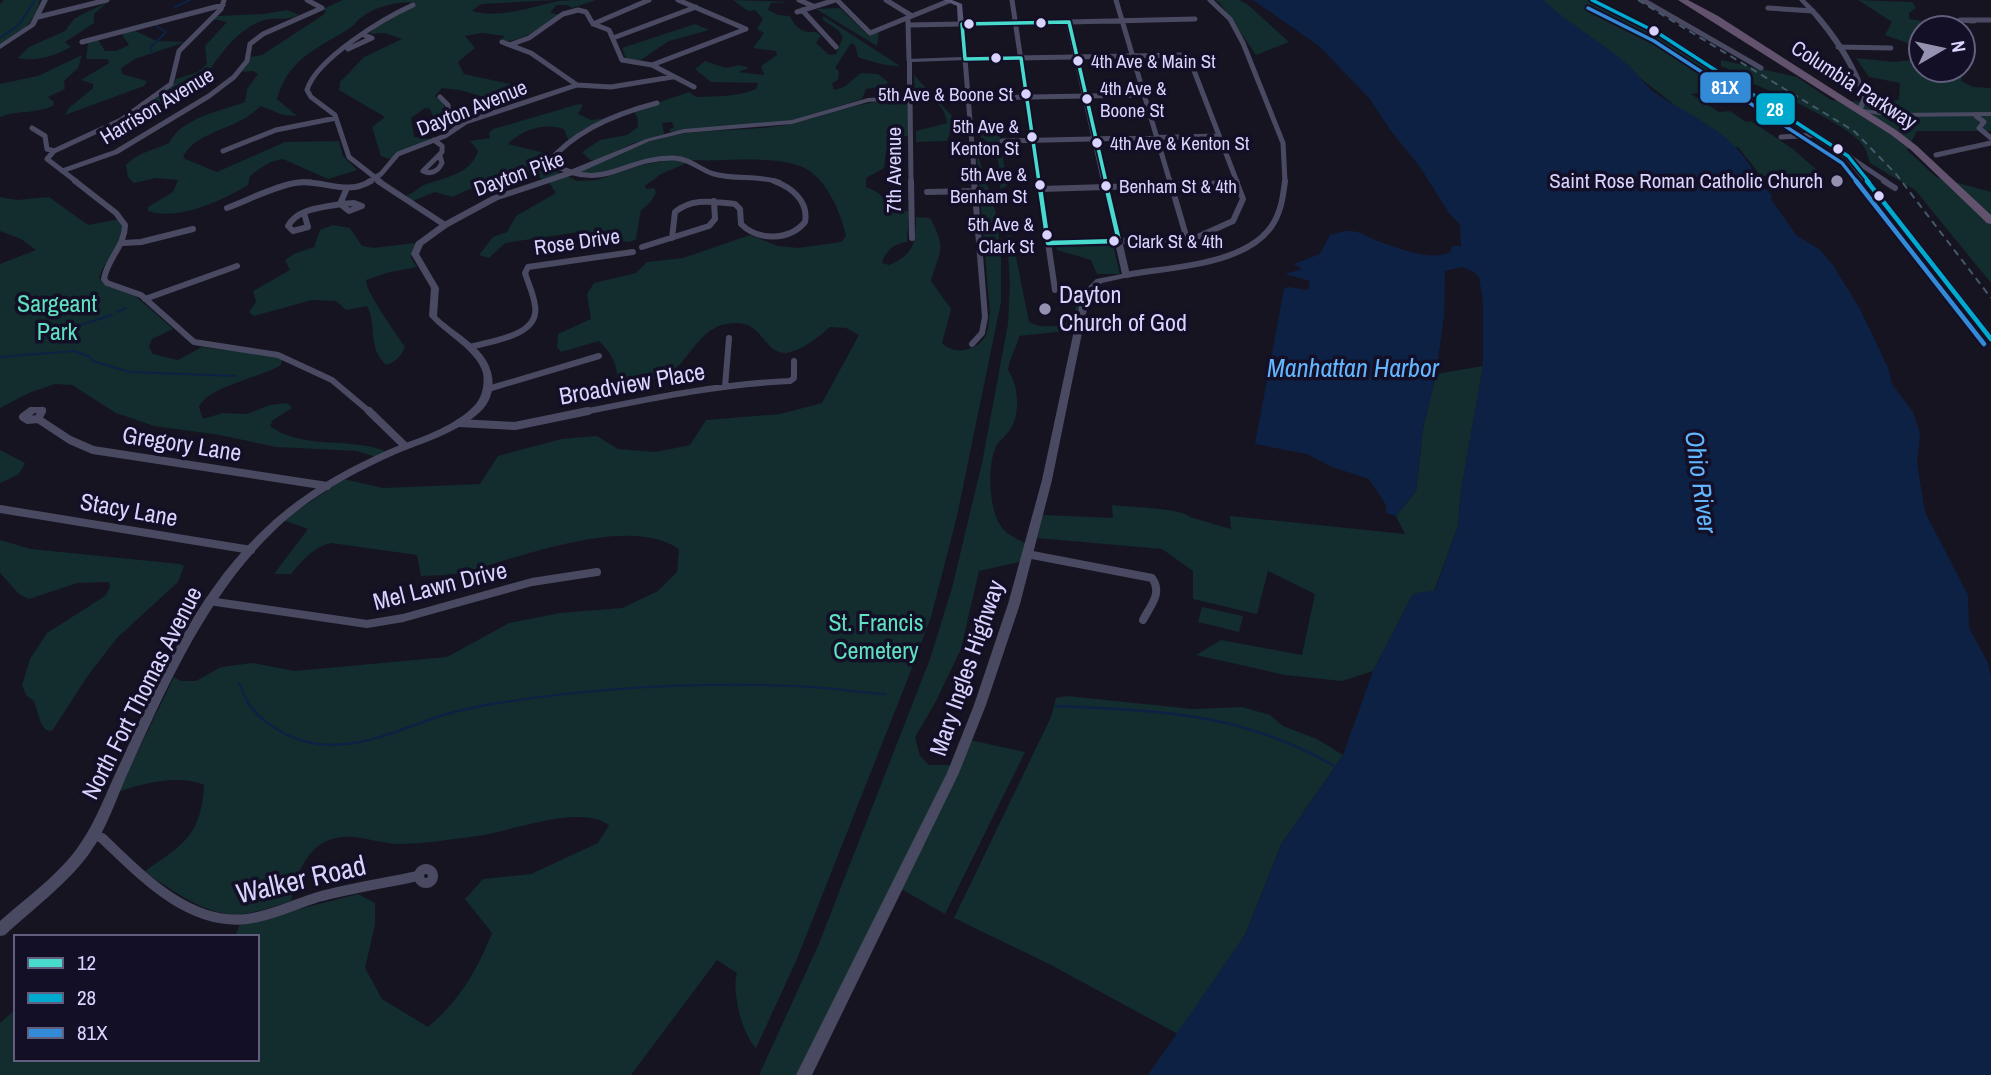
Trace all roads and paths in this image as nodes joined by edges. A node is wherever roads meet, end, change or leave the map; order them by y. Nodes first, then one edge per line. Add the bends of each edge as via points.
1 (45, 0) edge
2 (107, 0) edge
3 (307, 0) edge
4 (649, 0) edge
5 (678, 0) edge
6 (799, 0) edge
7 (836, 0) edge
8 (886, 0) edge
9 (948, 0) edge
10 (1012, 0) edge
11 (1116, 0) edge
12 (1210, 0) edge
13 (1592, 0) edge
14 (1643, 0) edge
15 (1682, 0) edge
16 (1802, 0) edge
17 (224, 3) edge
18 (413, 5) dead end
19 (813, 6) junction
20 (696, 7) junction
21 (1768, 8) dead end
22 (1813, 10) junction
23 (38, 17) junction
24 (910, 17) junction
25 (1195, 19) dead end
26 (1122, 20) junction
27 (1069, 22) junction
28 (962, 23) junction
29 (1016, 23) junction
30 (593, 24) junction
31 (909, 25) junction
32 (613, 38) junction
33 (82, 42) dead end
34 (502, 42) dead end
35 (512, 44) junction
36 (0, 47) edge
37 (836, 47) dead end
38 (1838, 47) junction
39 (1891, 48) dead end
40 (1132, 56) junction
41 (1077, 57) junction
42 (1021, 58) junction
43 (965, 59) junction
44 (909, 60) junction
45 (652, 65) junction
46 (1761, 68) dead end
47 (672, 77) junction
48 (577, 85) junction
49 (694, 88) dead end
50 (1144, 94) junction
51 (1085, 96) junction
52 (440, 97) dead end
53 (1027, 97) junction
54 (911, 98) junction
55 (969, 98) junction
56 (657, 103) dead end
57 (1859, 110) junction
58 (1991, 114) edge
59 (1891, 115) junction
60 (1976, 116) junction
61 (336, 118) junction
62 (458, 127) junction
63 (33, 128) dead end
64 (1889, 130) junction
65 (1817, 135) junction
66 (1219, 136) junction
67 (1157, 137) junction
68 (1781, 137) dead end
69 (1096, 139) junction
70 (1033, 140) junction
71 (434, 141) junction
72 (1002, 141) dead end
73 (1991, 143) edge
74 (54, 151) junction
75 (223, 151) dead end
76 (1936, 155) dead end
77 (440, 156) dead end
78 (1849, 156) junction
79 (62, 172) junction
80 (570, 173) junction
81 (376, 178) junction
82 (1237, 183) junction
83 (1171, 185) junction
84 (1107, 187) junction
85 (347, 188) junction
86 (1895, 188) dead end
87 (1041, 189) junction
88 (976, 191) junction
89 (927, 192) dead end
90 (714, 201) junction
91 (227, 208) dead end
92 (304, 213) dead end
93 (1991, 221) edge
94 (445, 225) junction
95 (193, 229) dead end
96 (672, 238) junction
97 (912, 238) dead end
98 (1187, 239) junction
99 (1119, 241) junction
100 (122, 243) junction
101 (1048, 243) junction
102 (642, 247) dead end
103 (633, 252) dead end
104 (237, 266) dead end
105 (1126, 275) junction
106 (1055, 290) dead end
107 (145, 299) junction
108 (729, 338) dead end
109 (1991, 339) edge
110 (972, 344) dead end
111 (470, 347) junction
112 (599, 356) dead end
113 (794, 361) dead end
114 (724, 387) junction
115 (488, 388) junction
116 (38, 419) dead end
117 (459, 423) junction
118 (405, 446) junction
119 (327, 486) junction
120 (0, 509) edge
121 (251, 550) junction
122 (1027, 554) junction
123 (597, 572) dead end
124 (209, 601) junction
125 (1143, 620) dead end
126 (93, 835) junction
127 (418, 876) dead end
128 (0, 930) edge
129 (804, 1075) edge

1 - 23 street
2 - 23 street
3 - 79 street, Harrison Avenue via 322,8 263,34 249,46 247,61 236,75 208,96 116,152
4 - 30 street
5 - 20 street
6 - 19 street
7 - 19 street
7 - 24 street via 869,33
8 - 24 street
9 - 24 street
9 - 28 main road via 961,7
10 - 29 street
11 - 26 street
12 - 105 street via 1222,10 1245,48 1282,142 1285,173 1274,223 1246,245 1182,267
13 - 65 main road via 1658,33
14 - 46 street
15 - 57 highway, Columbia Parkway
16 - 22 street
17 - 33 street
17 - 74 street via 182,47 170,85 121,120
18 - 61 street via 383,18 364,35 373,37 333,55 313,77 307,90
19 - 37 street via 800,11
20 - 32 street
20 - 45 street via 746,29
21 - 22 street
22 - 38 street
23 - 36 street via 28,30
24 - 31 street, 7th Avenue
25 - 26 street
26 - 27 street
26 - 40 street
27 - 29 street
27 - 41 street
28 - 29 street
28 - 31 street
28 - 43 street
29 - 42 street
30 - 32 street via 609,30
30 - 35 street via 586,12 578,9
31 - 44 street, 7th Avenue
32 - 45 street via 622,60
34 - 35 street
35 - 48 street
38 - 39 street
38 - 57 street via 1859,78 1865,98
40 - 41 street
40 - 50 street
40 - 66 street via 1188,55
41 - 42 street
41 - 51 street
42 - 43 street
42 - 53 street
43 - 44 street
43 - 55 street
44 - 54 street, 7th Avenue
45 - 47 street
47 - 48 street, Dayton Avenue via 611,87
47 - 49 street
48 - 62 street, Dayton Avenue
50 - 51 street
50 - 67 street
51 - 53 street
51 - 69 street
52 - 62 street via 447,105 449,123
53 - 55 street
53 - 70 street
54 - 80 street, Dayton Pike via 868,100 792,122 670,134
54 - 97 street, 7th Avenue
55 - 88 street
56 - 80 street via 581,132 549,160
57 - 59 street
57 - 64 highway, Columbia Parkway
58 - 60 street
59 - 60 street
59 - 64 highway via 1880,120
60 - 73 street via 1984,122 1979,130
61 - 75 street via 276,130
61 - 81 street via 345,152
62 - 71 street, Dayton Avenue
63 - 74 street via 45,136 47,149
64 - 93 highway, Columbia Parkway
65 - 68 street
65 - 78 main road
66 - 67 street
66 - 82 street
67 - 69 street
67 - 83 street
69 - 70 street
69 - 84 street
70 - 72 street
70 - 87 street
71 - 77 street via 442,146
71 - 81 street, Dayton Avenue via 398,155
73 - 76 street
74 - 79 street via 47,159
78 - 86 street
78 - 109 main road
79 - 100 street via 122,218 126,233
80 - 90 street via 592,178 660,160 689,161 712,174 753,175 781,182 805,207 805,224 782,236 759,236 741,224 739,206
80 - 94 street, Dayton Pike via 495,198
81 - 85 street, Dayton Avenue
81 - 94 street
82 - 83 street
82 - 98 street via 1243,202 1235,218
83 - 84 street
83 - 98 street
84 - 87 street
84 - 99 street
85 - 91 street, Dayton Avenue via 294,183
85 - 92 street via 340,204
87 - 101 street
88 - 89 street
88 - 110 street via 985,317 982,333
90 - 96 street via 713,222 705,229
90 - 96 street via 678,208
94 - 111 street, Dayton Pike via 419,244 415,254 435,289 434,318
95 - 100 street
96 - 102 street
98 - 99 street
99 - 101 street
99 - 105 street
100 - 107 street via 109,260 104,279
101 - 106 street
103 - 111 street, Rose Drive via 528,267 525,273 536,308 531,324
104 - 107 street
105 - 122 street, Mary Ingles Highway via 1099,281 1086,293
107 - 118 street via 194,342 278,355 332,380
108 - 114 street
111 - 115 street, Dayton Pike via 485,368
112 - 115 street
113 - 114 street, Broadview Place via 792,380
114 - 117 street, Broadview Place via 515,426
115 - 117 street via 484,402
116 - 119 street, Gregory Lane via 93,450
117 - 118 street
118 - 119 street, North Fort Thomas Avenue
119 - 121 street, North Fort Thomas Avenue via 281,518
120 - 121 street, Stacy Lane
121 - 124 street, North Fort Thomas Avenue
122 - 125 street via 1152,578 1158,591
122 - 129 street, Mary Ingles Highway via 989,680 953,773
123 - 124 street, Mel Lawn Drive via 532,582 367,624
124 - 126 street, North Fort Thomas Avenue
126 - 127 street, Walker Road via 154,885 224,919 246,919 343,891
126 - 128 street, North Fort Thomas Avenue via 70,866

